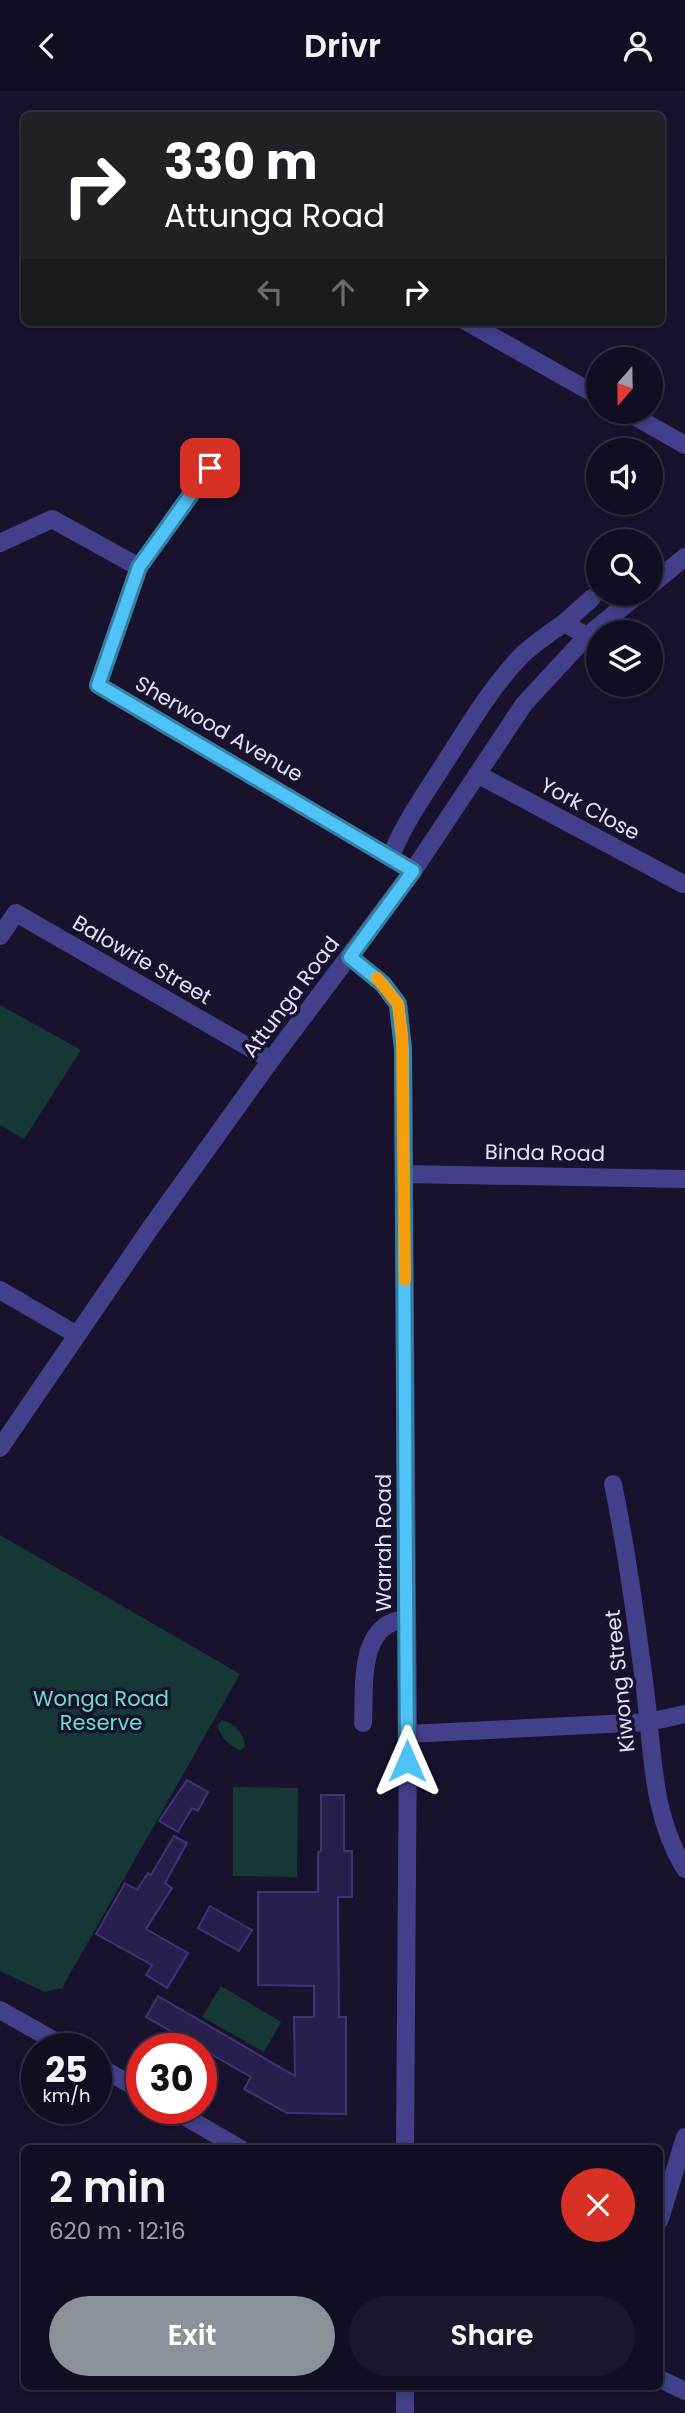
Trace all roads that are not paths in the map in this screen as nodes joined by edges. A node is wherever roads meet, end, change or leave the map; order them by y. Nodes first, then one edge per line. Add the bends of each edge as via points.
1 (474, 326) edge
2 (586, 389) edge
3 (648, 424) edge
4 (685, 445) edge
5 (210, 468) dead end
6 (0, 543) edge
7 (685, 557) edge
8 (139, 567) junction
9 (663, 575) edge
10 (586, 603) edge
11 (624, 606) edge
12 (607, 620) edge
13 (564, 623) junction
14 (586, 635) edge
15 (586, 637) edge
16 (477, 774) junction
17 (391, 856) junction
18 (413, 871) junction
19 (683, 884) dead end
20 (0, 936) edge
21 (350, 957) junction
22 (271, 1060) junction
23 (404, 1174) junction
24 (685, 1179) edge
25 (0, 1290) edge
26 (77, 1335) junction
27 (0, 1448) edge
28 (613, 1484) dead end
29 (407, 1619) junction
30 (685, 1714) edge
31 (649, 1722) junction
32 (363, 1723) dead end
33 (408, 1734) junction
34 (685, 1869) edge
35 (0, 2010) edge
36 (40, 2033) edge
37 (198, 2124) edge
38 (685, 2137) edge
39 (235, 2145) edge
40 (405, 2145) edge
41 (663, 2209) edge
42 (663, 2380) edge
43 (405, 2390) edge
44 (685, 2391) edge
45 (405, 2413) edge

1 - 2 street
3 - 4 street
5 - 8 street
6 - 8 street via 52,519
7 - 9 street
8 - 17 street, Sherwood Avenue via 98,685
10 - 13 street
11 - 12 street, Attunga Road
13 - 14 street
13 - 17 street via 529,649 499,682 413,812
15 - 16 street, Attunga Road via 524,704
16 - 18 street, Attunga Road
16 - 19 street, York Close
17 - 18 street, Sherwood Avenue
18 - 21 street, Attunga Road
20 - 22 street, Balowrie Street via 16,913
21 - 22 street, Attunga Road
21 - 23 street, Warrah Road via 383,984 398,1004
22 - 26 street, Attunga Road
23 - 24 street, Binda Road
23 - 29 street, Warrah Road
25 - 26 street
26 - 27 street, Attunga Road
28 - 31 street, Kiwong Street via 629,1561
29 - 32 street via 393,1620 371,1641
29 - 33 street, Warrah Road
30 - 31 street
31 - 33 street
31 - 34 street, Kiwong Street via 662,1819
33 - 40 street, Warrah Road
35 - 36 street
37 - 39 street
38 - 41 street
42 - 44 street
43 - 45 street

